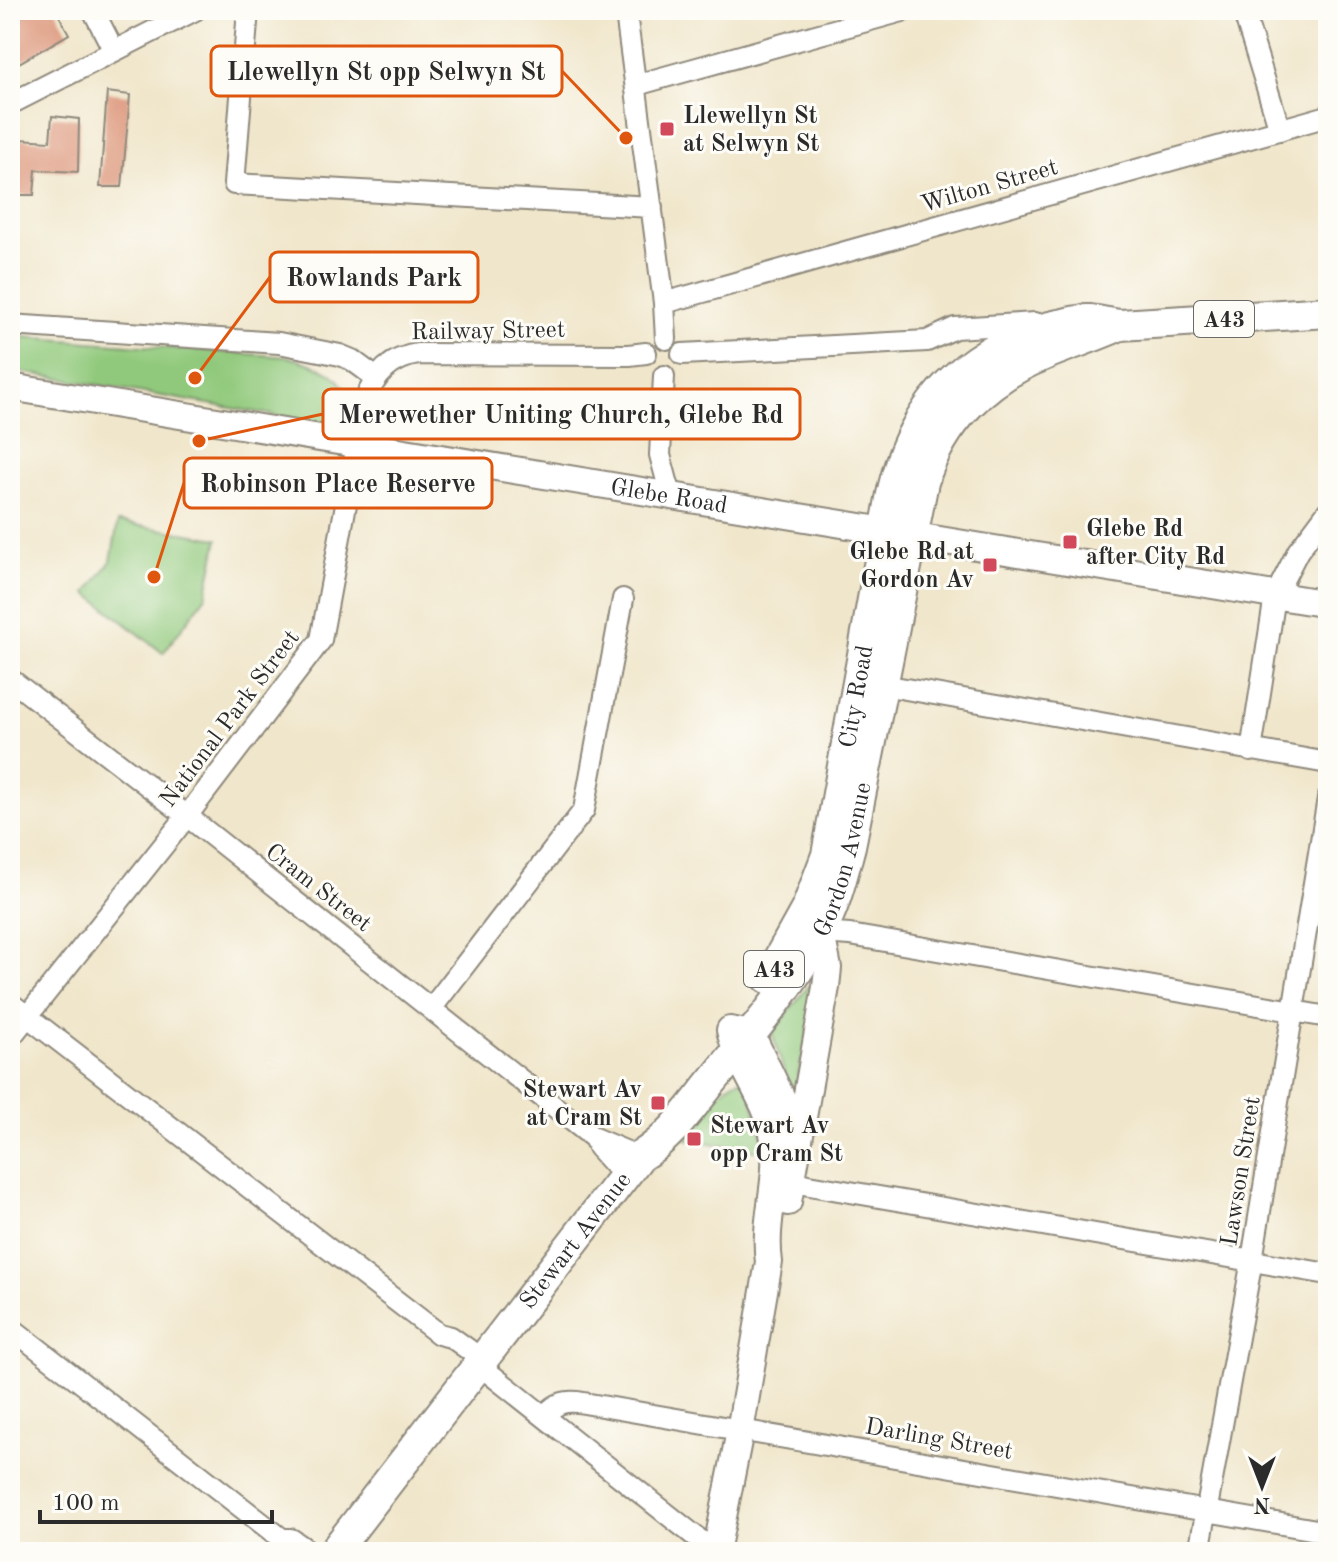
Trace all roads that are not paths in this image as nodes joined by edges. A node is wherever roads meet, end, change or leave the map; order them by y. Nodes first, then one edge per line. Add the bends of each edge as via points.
1 (93, 10) edge
2 (195, 10) edge
3 (248, 10) edge
4 (621, 10) edge
5 (906, 10) edge
6 (1243, 10) edge
7 (114, 51) junction
8 (636, 85) junction
9 (10, 104) edge
10 (1328, 116) edge
11 (1280, 130) junction
12 (652, 207) junction
13 (664, 303) junction
14 (1328, 312) edge
15 (1087, 320) junction
16 (10, 325) edge
17 (1120, 325) junction
18 (666, 339) junction
19 (646, 353) junction
20 (682, 354) junction
21 (664, 376) junction
22 (375, 377) junction
23 (10, 387) edge
24 (358, 444) junction
25 (671, 496) junction
26 (1328, 511) edge
27 (898, 534) junction
28 (1275, 596) junction
29 (623, 599) dead end
30 (1328, 604) edge
31 (10, 679) edge
32 (883, 685) junction
33 (1251, 751) junction
34 (1328, 763) edge
35 (1328, 798) edge
36 (187, 816) junction
37 (821, 933) junction
38 (10, 1003) edge
39 (431, 1009) junction
40 (1292, 1011) junction
41 (27, 1016) junction
42 (1328, 1017) edge
43 (10, 1038) edge
44 (739, 1039) junction
45 (799, 1134) junction
46 (632, 1167) junction
47 (783, 1181) junction
48 (1252, 1260) junction
49 (1328, 1274) edge
50 (10, 1327) edge
51 (478, 1366) junction
52 (545, 1415) junction
53 (740, 1431) junction
54 (1207, 1510) junction
55 (1328, 1532) edge
56 (285, 1546) edge
57 (310, 1552) edge
58 (334, 1552) edge
59 (716, 1552) edge
60 (1199, 1552) edge

1 - 7 street
2 - 7 street
3 - 12 street via 234,184
4 - 8 street
5 - 8 street
6 - 11 street
7 - 9 street
8 - 12 street
10 - 11 street, Wilton Street
11 - 13 street, Wilton Street
12 - 13 street
13 - 18 street
14 - 17 highway, City Road / A43
15 - 17 highway, City Road / A43
15 - 20 street via 955,328 927,341
15 - 27 highway, City Road / A43 via 1014,338 947,385 915,428 904,454
16 - 22 street via 279,343 340,355
17 - 27 highway, City Road / A43 via 1040,356 971,401 943,435
18 - 19 street via 654,342
18 - 20 street
19 - 21 street via 651,370
19 - 22 street, Railway Street via 418,354 400,358
20 - 21 street via 677,370
21 - 25 street via 660,455
22 - 24 street, National Park Street
23 - 24 main road, Glebe Road
24 - 25 main road, Glebe Road
24 - 36 street, National Park Street via 321,640
25 - 27 main road, Glebe Road
26 - 28 street via 1298,551
27 - 28 main road, Glebe Road
27 - 32 highway, Gordon Avenue / A43
27 - 44 highway, City Road / A43 via 827,855 795,933
28 - 30 main road, Glebe Road
28 - 33 street
29 - 39 street via 584,810
31 - 36 street, Cram Street
32 - 33 street
32 - 37 highway, Gordon Avenue / A43 via 850,846
33 - 34 street
35 - 40 street, Lawson Street
36 - 39 street, Cram Street
36 - 41 street, National Park Street
37 - 40 street
37 - 44 highway, Stewart Avenue / A43 via 783,993
37 - 45 main road, Gordon Avenue via 826,987
38 - 41 street
39 - 46 street, Cram Street
40 - 42 street
40 - 48 street, Lawson Street
41 - 43 street, National Park Street
41 - 51 street via 439,1334 451,1337
44 - 45 main road
44 - 46 highway, Stewart Avenue / A43 via 662,1143
44 - 47 main road, Gordon Avenue via 767,1111
45 - 47 main road, Gordon Avenue
46 - 51 highway, Stewart Avenue / A43
47 - 48 street
47 - 53 main road, Gordon Avenue via 766,1239 769,1262
48 - 49 street
48 - 54 street, Lawson Street
50 - 56 street
51 - 52 street
51 - 58 highway, Stewart Avenue / A43
52 - 53 street, Darling Street via 555,1404 575,1401
52 - 59 street
53 - 54 street, Darling Street
53 - 59 main road, Gordon Avenue
54 - 55 street, Darling Street
54 - 60 street, Lawson Street
56 - 57 street via 291,1539

